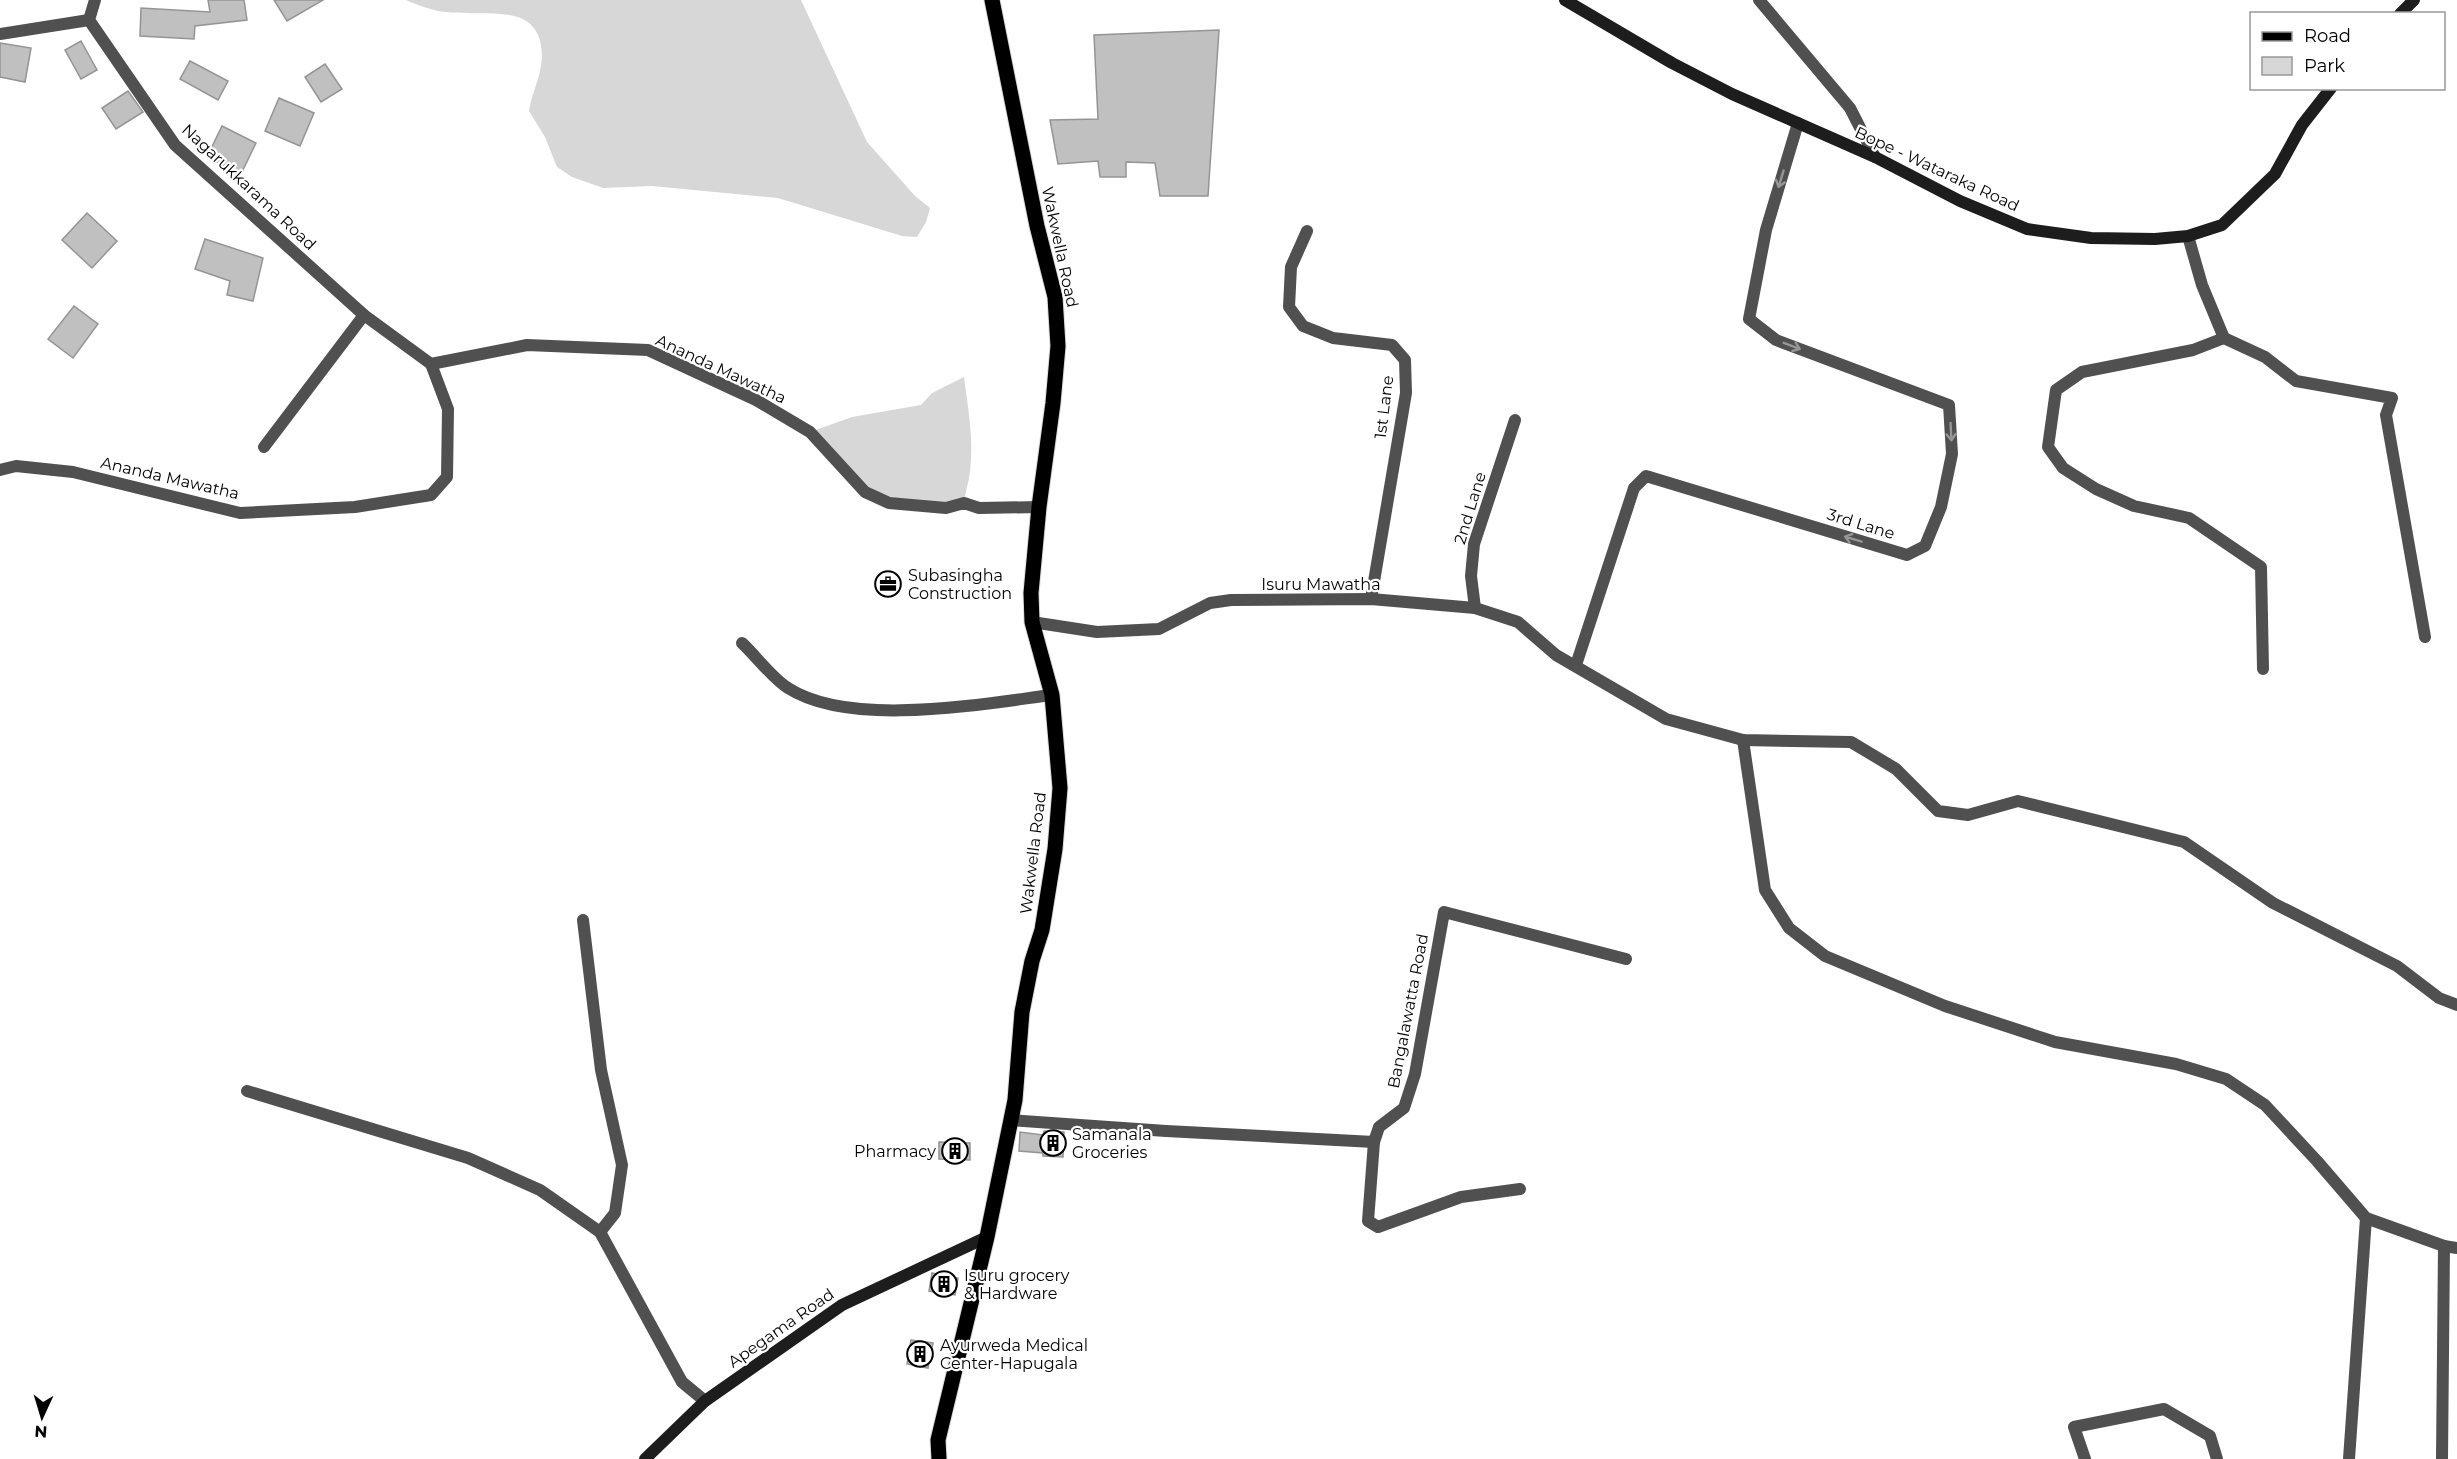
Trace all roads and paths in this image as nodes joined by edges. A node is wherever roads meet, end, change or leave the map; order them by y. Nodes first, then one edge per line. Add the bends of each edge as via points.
1 (95, 0) edge
2 (992, 0) edge
3 (1565, 0) edge
4 (1759, 0) edge
5 (2414, 0) edge
6 (2402, 12) edge
7 (89, 20) junction
8 (0, 34) edge
9 (2329, 90) edge
10 (1798, 123) junction
11 (1875, 157) junction
12 (1307, 231) dead end
13 (2188, 236) junction
14 (364, 315) junction
15 (2224, 338) junction
16 (430, 364) junction
17 (1515, 420) dead end
18 (264, 447) dead end
19 (0, 470) edge
20 (1039, 507) junction
21 (1371, 600) junction
22 (1474, 608) junction
23 (1032, 622) junction
24 (2425, 637) dead end
25 (742, 643) dead end
26 (1576, 665) junction
27 (2263, 669) dead end
28 (1052, 696) junction
29 (1743, 740) junction
30 (583, 920) dead end
31 (1626, 959) dead end
32 (2457, 1005) edge
33 (247, 1091) dead end
34 (1010, 1120) junction
35 (1374, 1142) junction
36 (1520, 1190) dead end
37 (2366, 1218) junction
38 (600, 1232) junction
39 (987, 1237) junction
40 (2451, 1247) edge
41 (705, 1401) junction
42 (645, 1459) edge
43 (939, 1459) edge
44 (2085, 1459) edge
45 (2217, 1459) edge
46 (2349, 1459) edge
47 (2442, 1459) edge

1 - 7 street
2 - 20 main road, Wakwella Road via 1036,226 1055,297 1058,346
3 - 10 street, Bope - Wataraka Road via 1672,63
4 - 11 street via 1850,108
5 - 6 street
7 - 8 street
7 - 14 street, Nagarukkarama Road via 175,145
9 - 13 street, Bope - Wataraka Road via 2302,125 2275,174 2222,225
10 - 11 street, Bope - Wataraka Road
10 -> 26 street, 3rd Lane via 1766,231 1749,319 1776,340 1949,405 1952,454 1941,507 1925,546 1907,555 1646,476 1634,488
11 - 13 street, Bope - Wataraka Road via 1960,201 2026,229 2091,238
12 - 21 street, 1st Lane via 1291,267 1289,307 1303,326 1333,338 1392,345 1405,360 1406,393
13 - 15 street via 2202,285
14 - 16 street, Nagarukkarama Road
14 - 18 street
15 - 24 street via 2265,357 2296,381 2392,398 2386,415
15 - 27 street via 2193,350 2082,372 2056,390 2048,447 2063,468 2096,489 2134,506 2189,518 2261,567
16 - 19 street, Ananda Mawatha via 448,409 447,477 431,495 355,507 240,513 73,472 16,466
16 - 20 street, Ananda Mawatha via 527,345 648,350 756,400 810,432 865,492 889,503 946,508 964,503 979,508
17 - 22 street, 2nd Lane via 1474,544
20 - 23 main road, Wakwella Road
21 - 22 street, Isuru Mawatha
21 - 23 street, Isuru Mawatha via 1231,600 1210,603 1160,629 1097,632
22 - 26 street, Isuru Mawatha via 1518,622 1556,655
23 - 28 main road, Wakwella Road
25 - 28 street via 788,688 824,703 862,709 931,710
26 - 29 street, Isuru Mawatha via 1666,719
28 - 34 main road, Wakwella Road via 1060,789 1055,849 1042,930 1022,1012
29 - 32 street, Isuru Mawatha via 1851,742 1896,769 1938,811 1968,814 2018,801 2184,842 2273,903 2397,966 2439,998
29 - 37 street via 1765,890 1789,928 1825,956 1945,1006 2055,1042 2176,1064 2226,1078 2265,1106
30 - 38 street via 601,1070 622,1165 615,1214
31 - 35 street, Bangalawatta Road via 1444,912 1415,1074 1404,1108 1379,1127
33 - 38 street via 468,1158 540,1190
34 - 35 street
34 - 39 main road, Wakwella Road
35 - 36 street via 1368,1221 1378,1227 1461,1197
37 - 40 street
37 - 46 street
38 - 41 street via 682,1382
39 - 41 street, Apegama Road via 842,1305
39 - 43 main road, Wakwella Road via 938,1440
40 - 47 street
41 - 42 street, Apegama Road
44 - 45 street via 2074,1427 2164,1409 2210,1436

